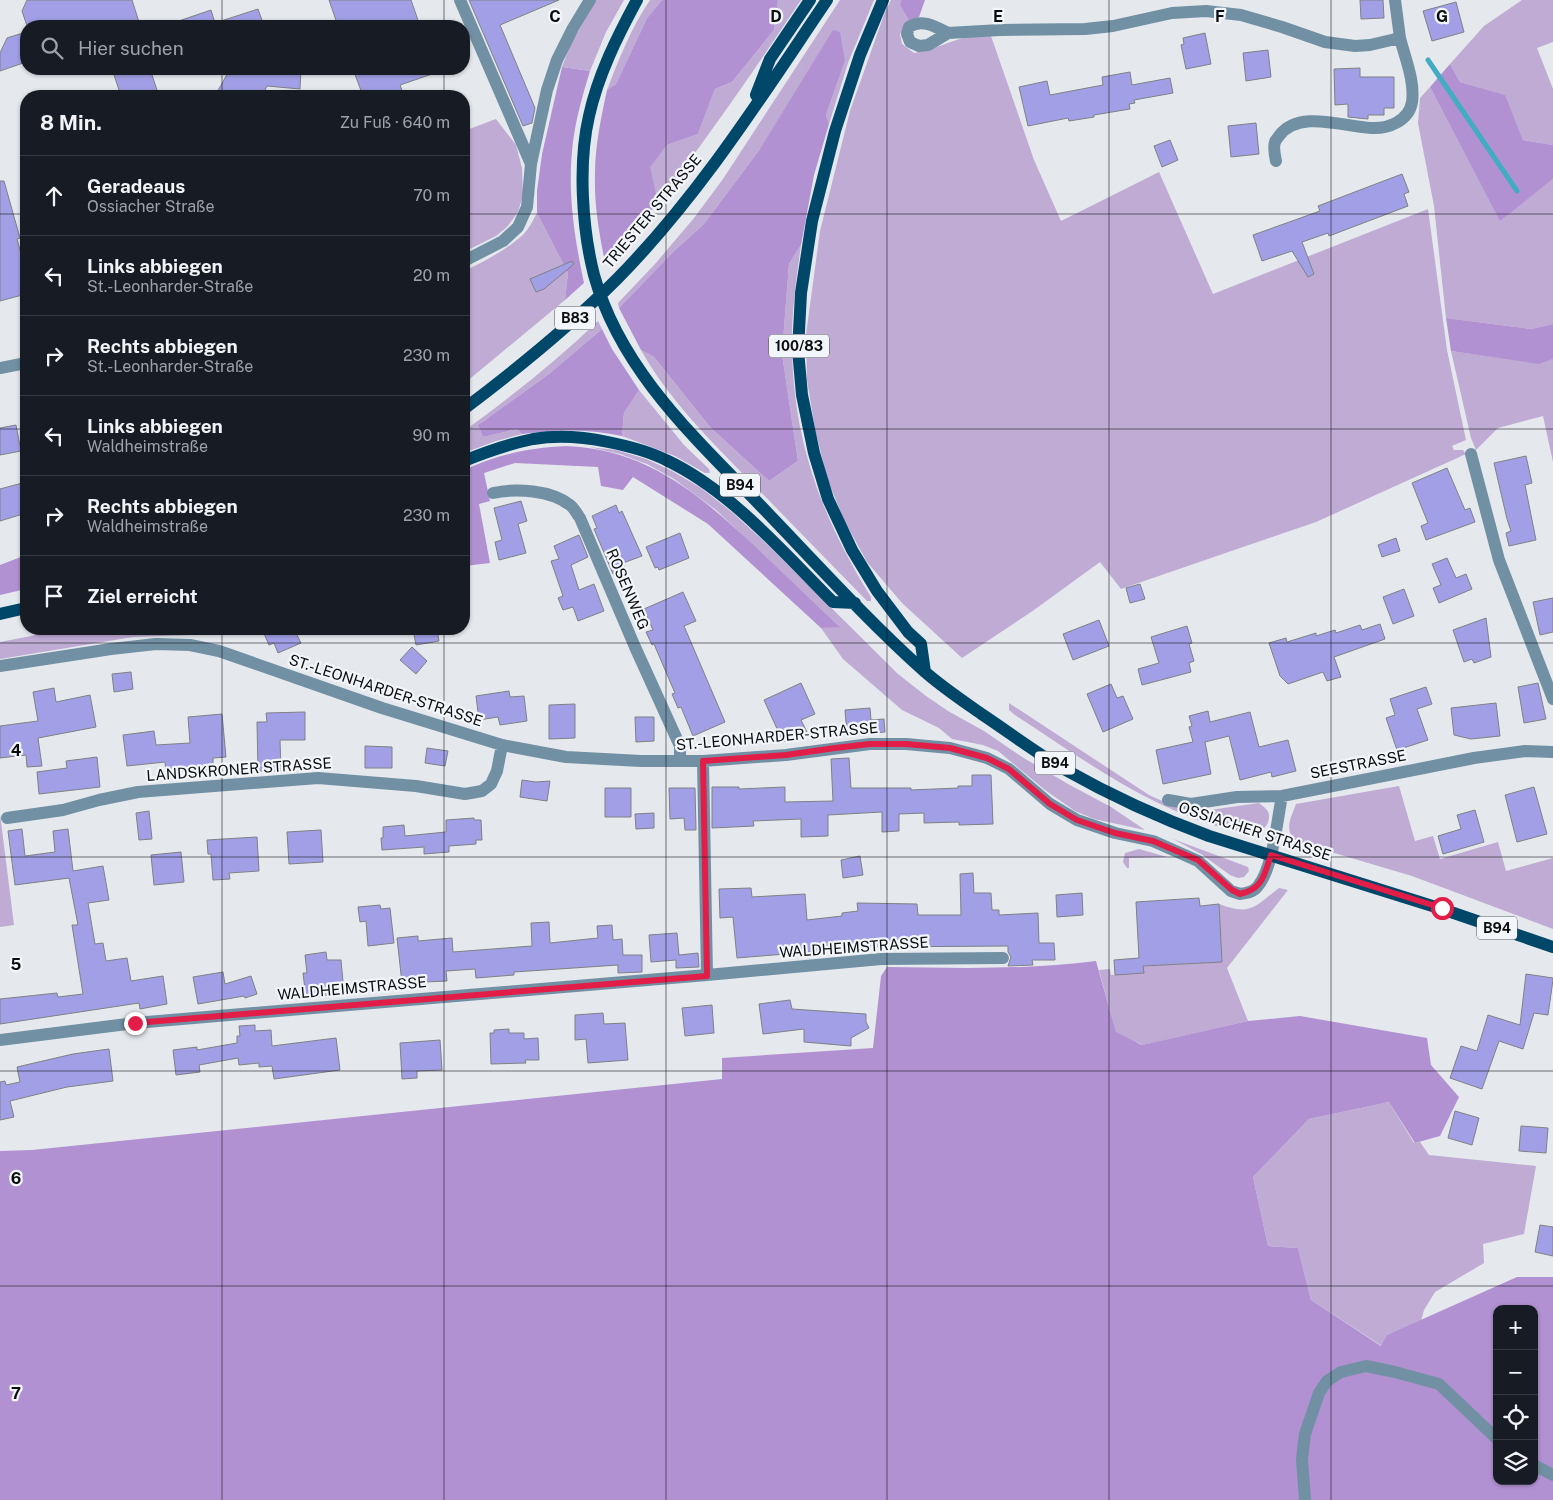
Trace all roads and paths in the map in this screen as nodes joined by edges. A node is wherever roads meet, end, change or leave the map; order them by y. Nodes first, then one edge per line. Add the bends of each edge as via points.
1 (460, 0) edge
2 (590, 0) edge
3 (637, 0) edge
4 (810, 0) edge
5 (827, 0) edge
6 (883, 0) edge
7 (1395, 0) edge
8 (469, 20) edge
9 (470, 23) edge
10 (948, 34) dead end
11 (1400, 38) junction
12 (746, 118) junction
13 (1276, 161) dead end
14 (531, 164) junction
15 (470, 258) edge
16 (20, 364) edge
17 (0, 368) edge
18 (470, 404) edge
19 (1471, 454) dead end
20 (470, 459) edge
21 (493, 493) dead end
22 (855, 604) junction
23 (20, 609) edge
24 (0, 614) edge
25 (0, 666) edge
26 (925, 672) junction
27 (1553, 699) edge
28 (502, 745) junction
29 (1553, 752) edge
30 (680, 761) junction
31 (703, 761) junction
32 (1282, 796) junction
33 (1168, 800) dead end
34 (8, 818) dead end
35 (1271, 855) junction
36 (1553, 947) edge
37 (1003, 958) dead end
38 (707, 976) junction
39 (0, 1040) edge
40 (1493, 1435) edge
41 (1538, 1467) edge
42 (1553, 1475) edge
43 (1306, 1500) edge

1 - 8 street
2 - 14 street via 557,60
3 - 22 main road, B94 via 602,74 589,117 584,159 587,239 604,303 632,360 653,391
4 - 12 main road via 770,59
5 - 12 main road, TRIESTER STRASSE / B83
6 - 26 main road, 100/83 via 860,54 835,131 812,221 801,293 798,350 802,394 814,453 828,499 852,550 877,591 921,644
7 - 11 street
9 - 14 street
10 - 11 street via 1085,29 1172,13 1206,12 1241,15 1325,42 1355,46
11 - 13 street via 1411,80 1412,103 1399,122 1371,128 1330,122 1295,124 1284,129 1275,142
12 - 18 main road, TRIESTER STRASSE / B83 via 698,186 617,279 520,366
14 - 15 street via 527,207 518,227 503,241
16 - 17 street
19 - 27 street via 1499,560
20 - 22 main road via 533,439 592,438 629,446 666,460 704,483 764,534 833,602
21 - 30 street, ROSENWEG via 530,491 555,498 570,505 580,518 680,746
22 - 26 main road, OSSIACHER STRASSE / B94
23 - 24 main road
25 - 28 street, ST.-LEONHARDER-STRASSE via 156,644 190,645 219,651 382,708
26 - 35 main road, OSSIACHER STRASSE / B94 via 1064,769 1177,824
28 - 30 street, ST.-LEONHARDER-STRASSE via 566,757
28 - 34 street, LANDSKRONER STRASSE via 491,784 482,791 465,794 416,786 318,778 138,792 63,810
29 - 32 street, SEESTRASSE via 1525,750 1474,758
30 - 31 street, ST.-LEONHARDER-STRASSE
31 - 35 street, ST.-LEONHARDER-STRASSE via 870,744 950,748 987,758 1009,769 1050,804 1077,820 1153,841 1198,860 1240,894 1256,888
31 - 38 street
32 - 33 street, SEESTRASSE via 1238,797 1191,804
32 - 35 street, ST.-LEONHARDER-STRASSE
35 - 36 main road, OSSIACHER STRASSE / B94 via 1442,908
37 - 38 street, WALDHEIMSTRASSE via 881,959
38 - 39 street, WALDHEIMSTRASSE via 135,1023
40 - 43 street via 1439,1384 1366,1366 1341,1372 1327,1381 1319,1393 1305,1434 1302,1459
41 - 42 street

